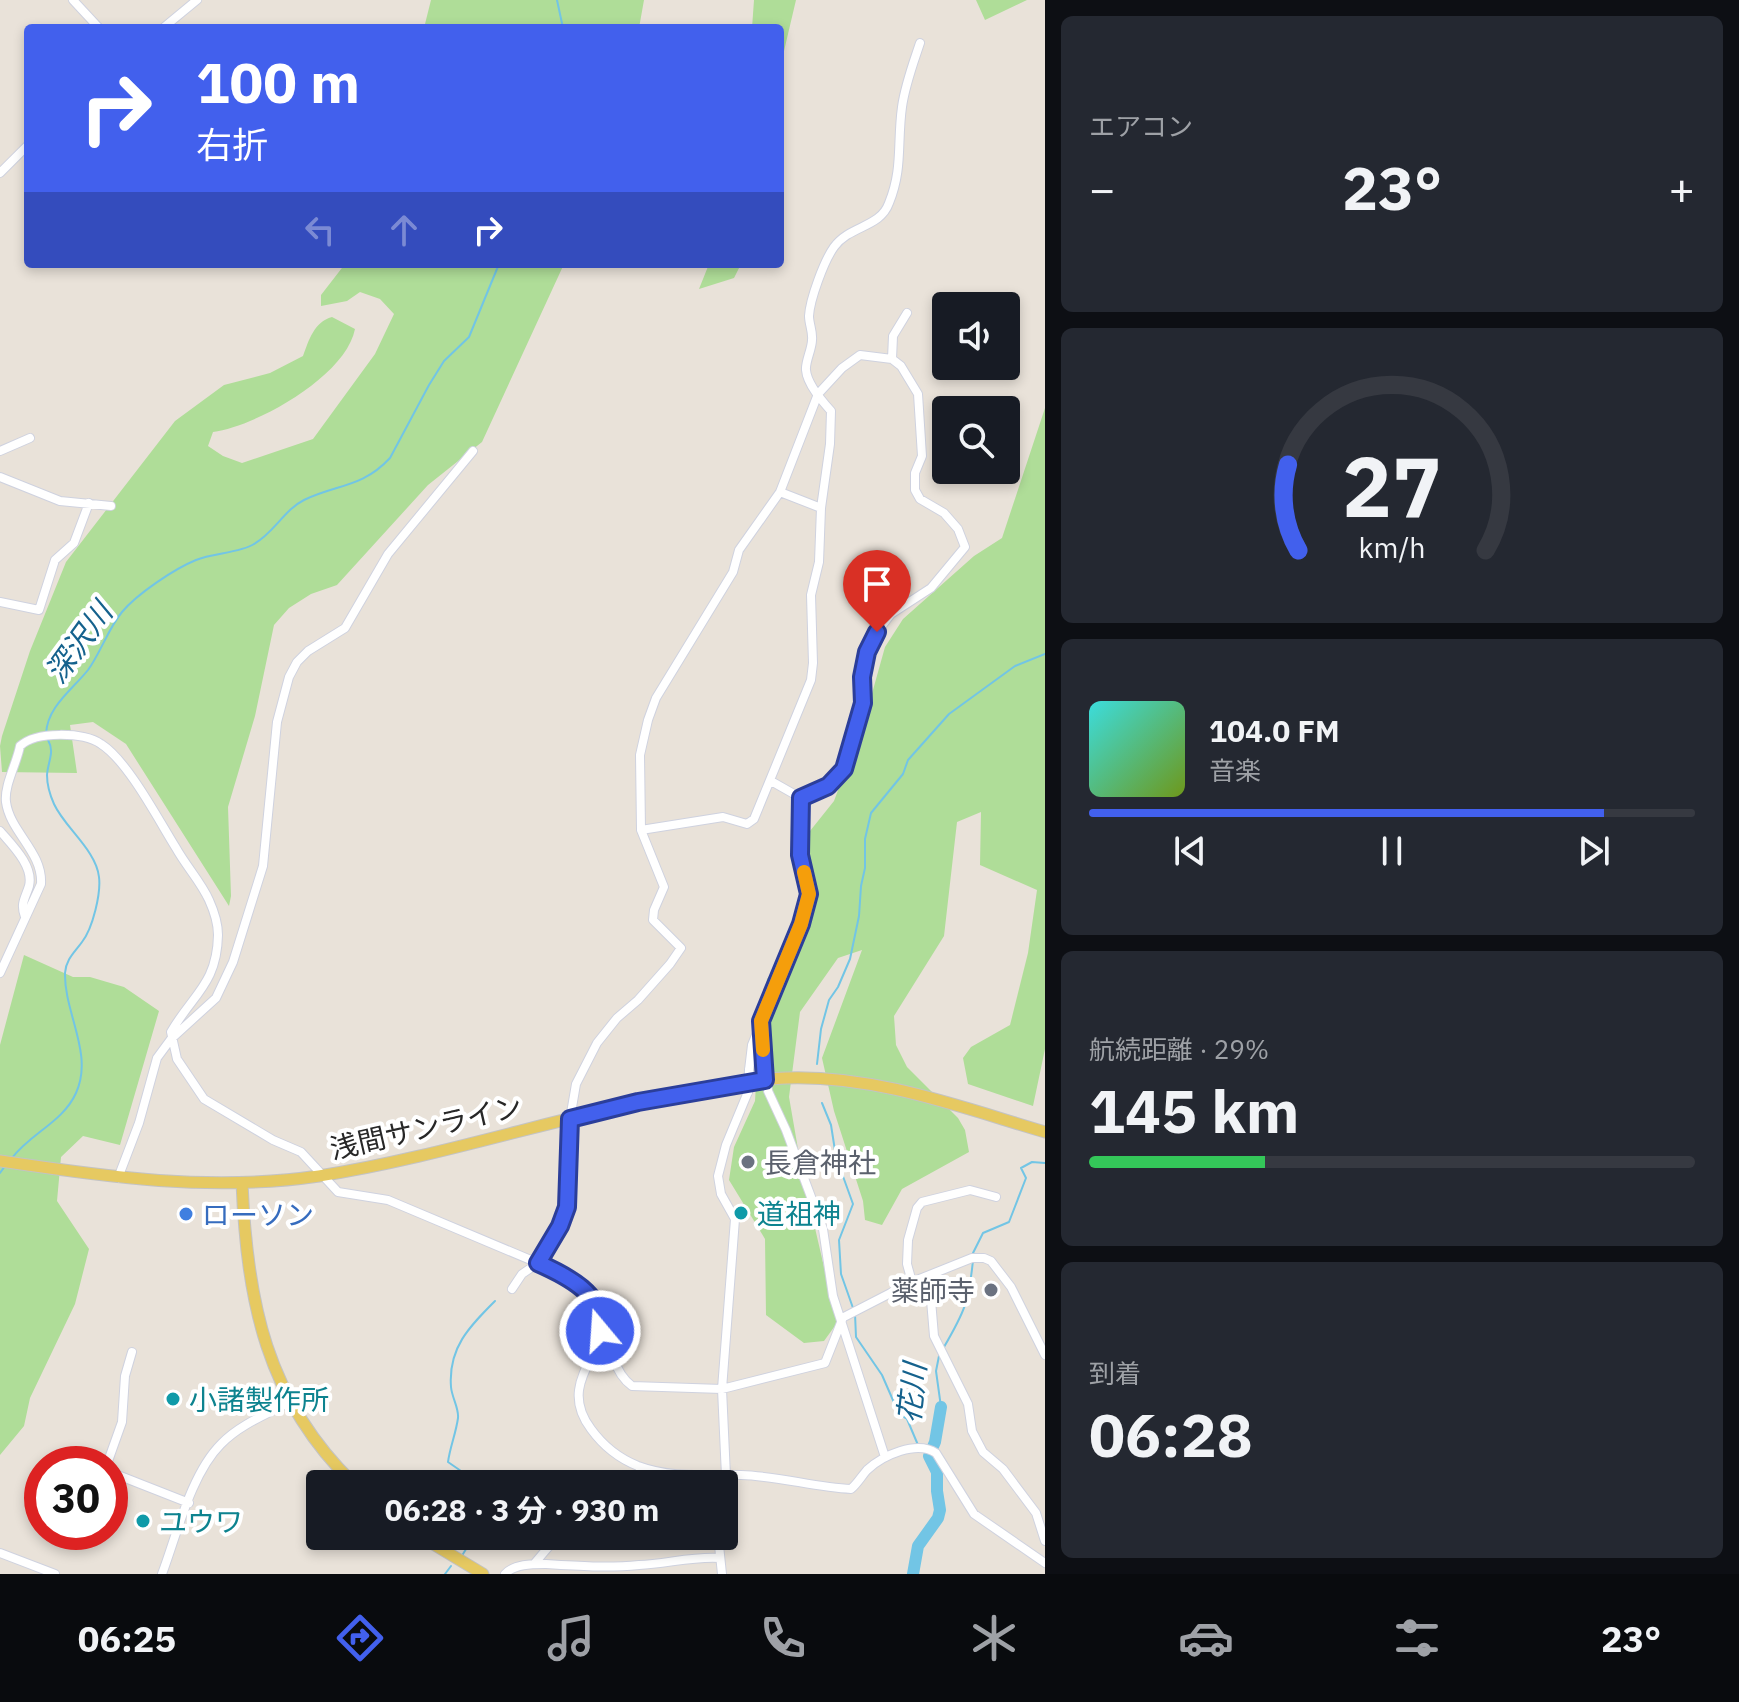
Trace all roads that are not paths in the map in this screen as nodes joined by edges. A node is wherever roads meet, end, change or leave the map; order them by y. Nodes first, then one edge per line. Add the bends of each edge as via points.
1 (73, 0) edge
2 (197, 0) edge
3 (95, 24) edge
4 (168, 24) edge
5 (920, 43) dead end
6 (24, 149) edge
7 (0, 173) edge
8 (907, 313) dead end
9 (892, 359) junction
10 (818, 394) junction
11 (30, 438) dead end
12 (0, 451) edge
13 (473, 451) dead end
14 (0, 477) edge
15 (780, 492) junction
16 (89, 503) junction
17 (111, 506) dead end
18 (821, 508) junction
19 (0, 602) edge
20 (771, 781) junction
21 (801, 798) junction
22 (641, 830) junction
23 (0, 831) edge
24 (25, 917) junction
25 (0, 973) edge
26 (761, 1021) junction
27 (171, 1039) junction
28 (765, 1080) junction
29 (570, 1119) junction
30 (1045, 1132) edge
31 (0, 1161) edge
32 (322, 1175) junction
33 (112, 1177) junction
34 (242, 1183) junction
35 (996, 1197) dead end
36 (538, 1263) junction
37 (929, 1276) junction
38 (912, 1282) junction
39 (512, 1289) dead end
40 (842, 1318) junction
41 (602, 1322) junction
42 (132, 1352) dead end
43 (1045, 1355) edge
44 (722, 1389) junction
45 (290, 1402) junction
46 (113, 1446) edge
47 (885, 1457) junction
48 (641, 1467) junction
49 (342, 1470) edge
50 (640, 1470) edge
51 (656, 1470) edge
52 (726, 1470) edge
53 (738, 1476) edge
54 (128, 1479) edge
55 (189, 1503) junction
56 (1045, 1541) edge
57 (443, 1550) edge
58 (543, 1550) edge
59 (719, 1550) edge
60 (0, 1553) edge
61 (720, 1558) junction
62 (1045, 1563) edge
63 (534, 1564) junction
64 (55, 1574) edge
65 (162, 1574) edge
66 (483, 1574) edge
67 (505, 1574) edge
68 (722, 1574) edge

1 - 3 street
2 - 4 street
5 - 10 street via 902,106 901,160 888,208 879,220 853,229 834,247 812,305 806,369
6 - 7 street
8 - 9 street via 893,336
9 - 10 street via 860,355
9 - 21 street via 918,394 922,456 915,490 944,513 965,547 931,588 891,614 877,632 867,652 863,703 844,769 828,786
10 - 15 street
10 - 18 street via 831,411
11 - 12 street
13 - 27 street via 388,554 345,628 308,651 289,677 277,722 257,892 216,998
14 - 16 street via 47,498
15 - 18 street
15 - 22 street via 739,550 733,572 656,698 640,755
16 - 17 street
16 - 19 street via 74,543 55,560 39,610
18 - 20 street via 819,562 811,595 811,680
20 - 21 street
20 - 22 street via 747,824 723,817
21 - 26 street via 800,855 809,894
22 - 29 street via 664,887 653,920 681,948 597,1043 576,1084
23 - 24 street via 27,866
24 - 25 street
24 - 27 street via 42,871 6,799 20,746 39,735 86,737 105,746 151,805 215,913 218,934 209,982 180,1017
26 - 28 street
26 - 44 street, bridge via 752,1045 748,1092 718,1176 735,1219
27 - 32 street via 177,1059 204,1099 301,1152
27 - 33 street via 157,1058 139,1123
28 - 29 main road, 浅間サンライン
28 - 30 main road, 浅間サンライン via 901,1089
28 - 40 street via 823,1229 833,1296
29 - 32 main road, 浅間サンライン
29 - 36 street via 567,1207
31 - 33 main road, 浅間サンライン
32 - 34 main road, 浅間サンライン
32 - 36 street via 338,1192 388,1200
33 - 34 main road, 浅間サンライン
34 - 45 main road via 254,1304 270,1361
35 - 38 street via 970,1190 922,1202 908,1240
36 - 39 street
36 - 41 street via 577,1284 597,1306
37 - 38 street
37 - 43 street via 972,1258 991,1261 1011,1287
37 - 56 street via 934,1336 968,1404 972,1431 983,1452 1036,1513
38 - 40 street
40 - 44 street via 825,1363
40 - 47 street
41 - 44 street via 608,1324 620,1372 632,1386
41 - 48 street via 579,1389 579,1406 603,1445
42 - 46 street
44 - 52 street
45 - 49 main road
45 - 55 street via 221,1443
47 - 53 street via 851,1489
47 - 62 street via 920,1447 933,1451 974,1514
48 - 50 street
48 - 51 street
54 - 55 street
55 - 65 street
57 - 66 main road
58 - 63 street
59 - 61 street
60 - 64 street
61 - 63 street via 581,1567
61 - 68 street
63 - 67 street

